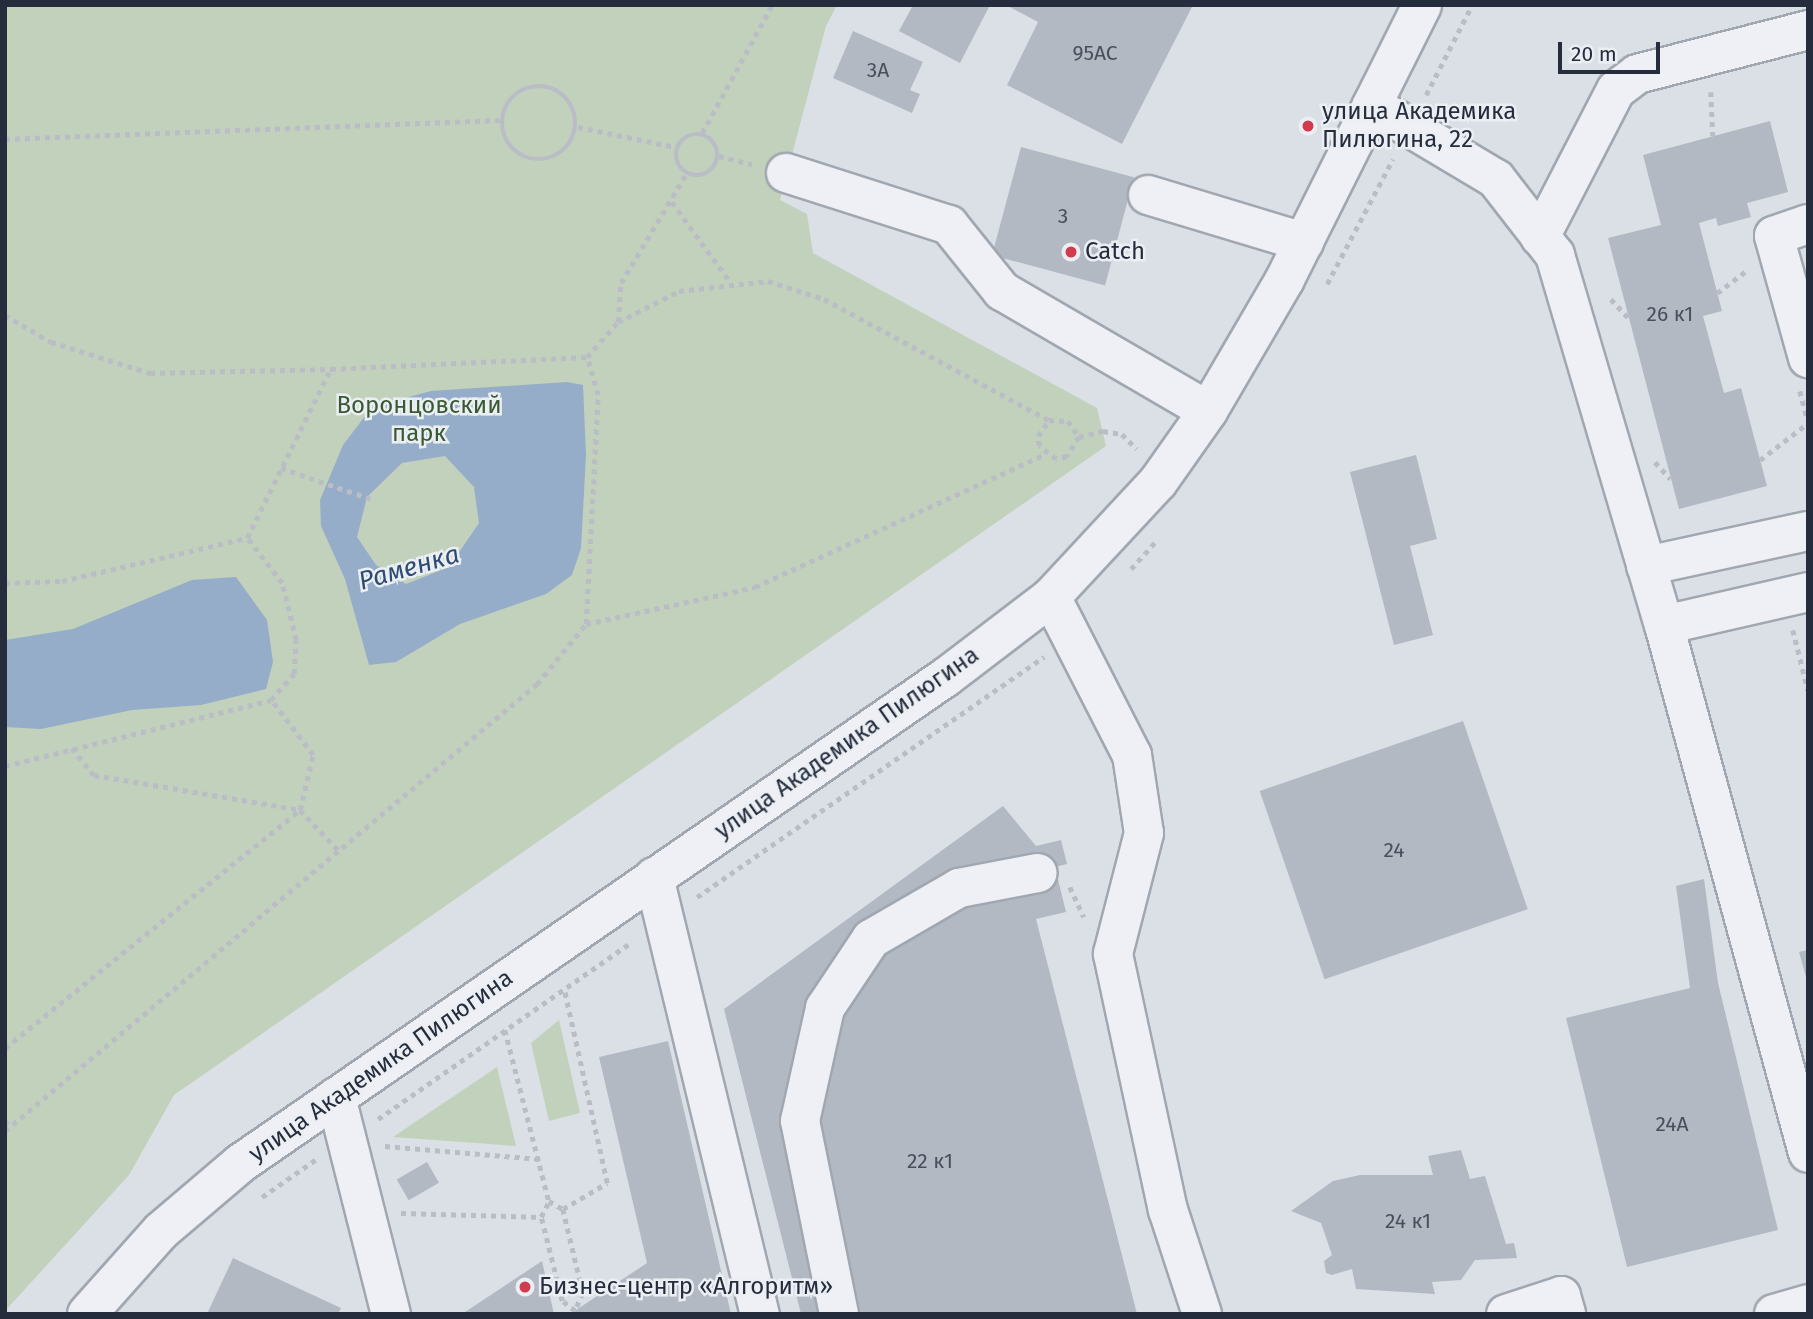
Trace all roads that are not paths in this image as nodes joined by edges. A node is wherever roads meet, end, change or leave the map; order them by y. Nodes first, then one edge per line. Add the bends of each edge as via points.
1 (1422, 5) edge
2 (1808, 31) edge
3 (1372, 105) junction
4 (786, 173) dead end
5 (1148, 195) dead end
6 (1808, 224) edge
7 (1540, 237) junction
8 (1304, 242) junction
9 (1808, 358) edge
10 (1208, 411) junction
11 (1808, 531) edge
12 (1646, 566) junction
13 (1051, 597) junction
14 (1800, 607) edge
15 (1664, 625) junction
16 (1038, 873) dead end
17 (654, 877) junction
18 (336, 1097) junction
19 (1802, 1106) edge
20 (1808, 1153) edge
21 (1808, 1304) edge
22 (100, 1309) edge
23 (391, 1314) edge
24 (760, 1314) edge
25 (839, 1314) edge
26 (1202, 1314) edge
27 (1506, 1314) edge
28 (1566, 1314) edge
29 (1774, 1314) edge

1 - 3 street, улица Академика Пилюгина
2 - 7 street via 1637,74 1616,90
3 - 7 street via 1496,178
3 - 8 street, улица Академика Пилюгина
4 - 10 street via 949,225 1002,291
5 - 8 street
6 - 9 street via 1774,236
7 - 12 street via 1555,255
8 - 10 street, улица Академика Пилюгина
10 - 13 street, улица Академика Пилюгина via 1157,482
11 - 12 street
12 - 15 street
13 - 17 street, улица Академика Пилюгина via 946,677
13 - 26 street via 1132,755 1144,833 1112,954 1168,1210
14 - 15 street
15 - 19 street
16 - 25 street via 959,888 871,939 825,1008 800,1121
17 - 18 street, улица Академика Пилюгина
17 - 24 street
18 - 22 street, улица Академика Пилюгина via 241,1163 161,1231
18 - 23 street
19 - 20 street
21 - 29 street
27 - 28 street via 1561,1296

